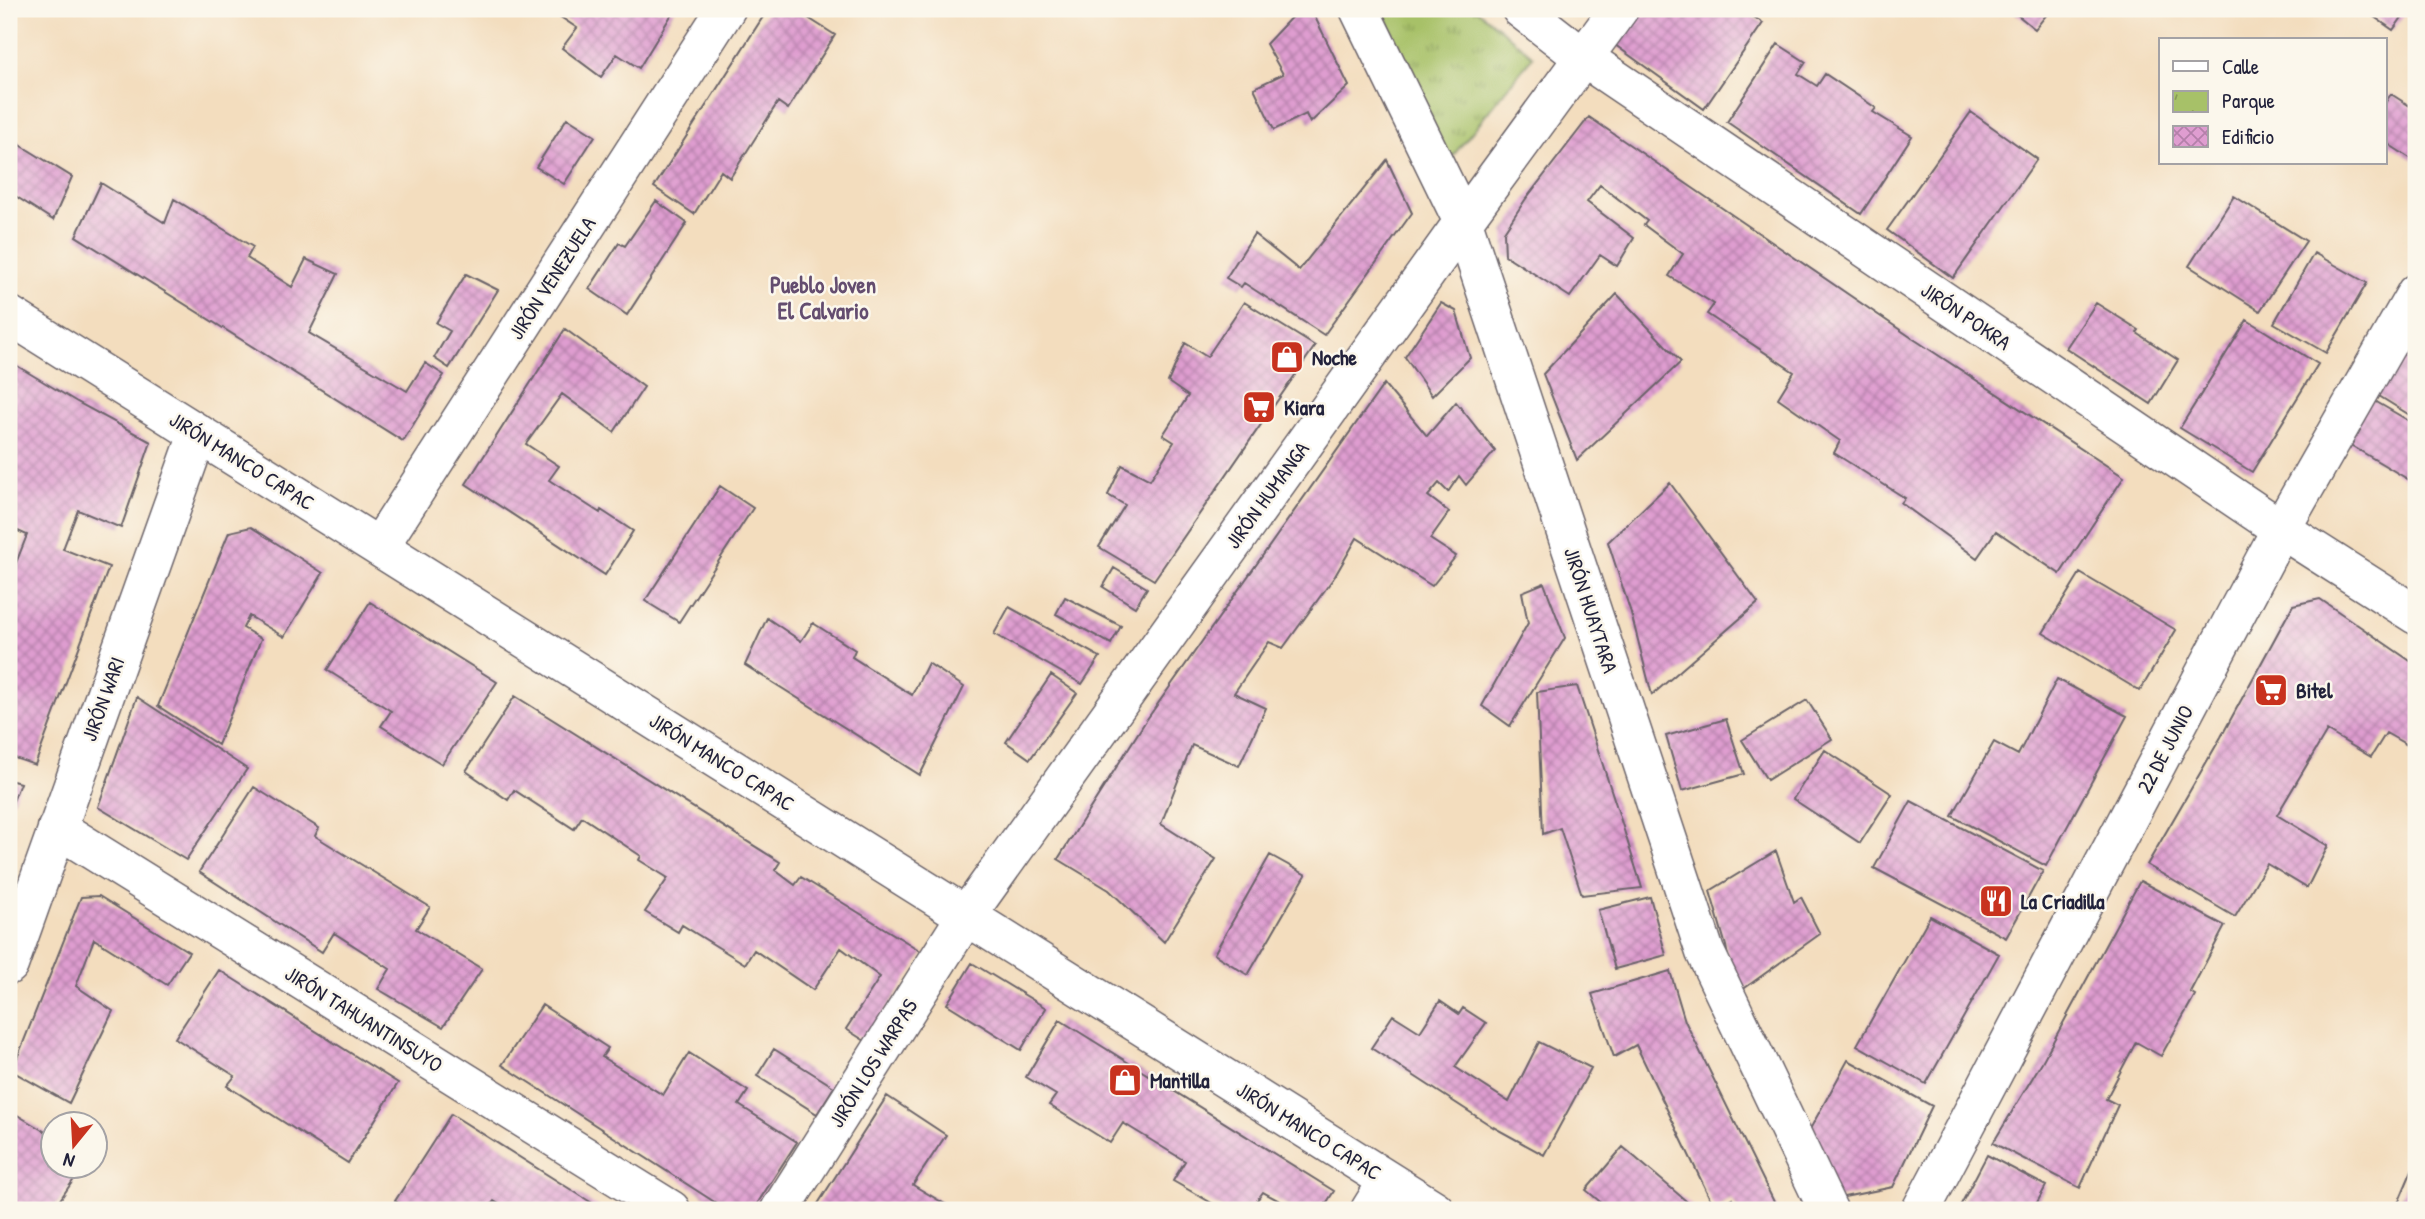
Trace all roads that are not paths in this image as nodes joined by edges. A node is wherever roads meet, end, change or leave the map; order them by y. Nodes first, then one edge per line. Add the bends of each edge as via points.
1 (726, 9) edge
2 (1359, 9) edge
3 (1521, 9) edge
4 (1619, 9) edge
5 (1584, 58) junction
6 (1463, 222) junction
7 (2416, 293) edge
8 (9, 315) edge
9 (198, 434) junction
10 (2281, 529) junction
11 (379, 547) junction
12 (2416, 615) edge
13 (57, 828) junction
14 (966, 916) junction
15 (9, 965) edge
16 (1379, 1196) edge
17 (671, 1210) edge
18 (780, 1210) edge
19 (1435, 1210) edge
20 (1828, 1210) edge
21 (1921, 1210) edge

1 - 11 street, JIRÓN VENEZUELA
2 - 6 street, JIRÓN HUAYTARA
3 - 5 street, JIRÓN POKRA
4 - 5 street, JIRÓN HUMANGA
5 - 6 street, JIRÓN HUMANGA
5 - 10 street, JIRÓN POKRA
6 - 14 street, JIRÓN HUMANGA
6 - 20 street, JIRÓN HUAYTARA via 1705,953
7 - 10 street, 22 DE JUNIO
8 - 9 street, JIRÓN MANCO CAPAC
9 - 11 street, JIRÓN MANCO CAPAC
9 - 13 street, JIRÓN WARI
10 - 12 street, JIRÓN POKRA
10 - 21 street, 22 DE JUNIO
11 - 14 street, JIRÓN MANCO CAPAC
13 - 15 street, JIRÓN WARI
13 - 17 street, JIRÓN TAHUANTINSUYO
14 - 16 street, JIRÓN MANCO CAPAC
14 - 18 street, JIRÓN LOS WARPAS
16 - 19 street, JIRÓN MANCO CAPAC

